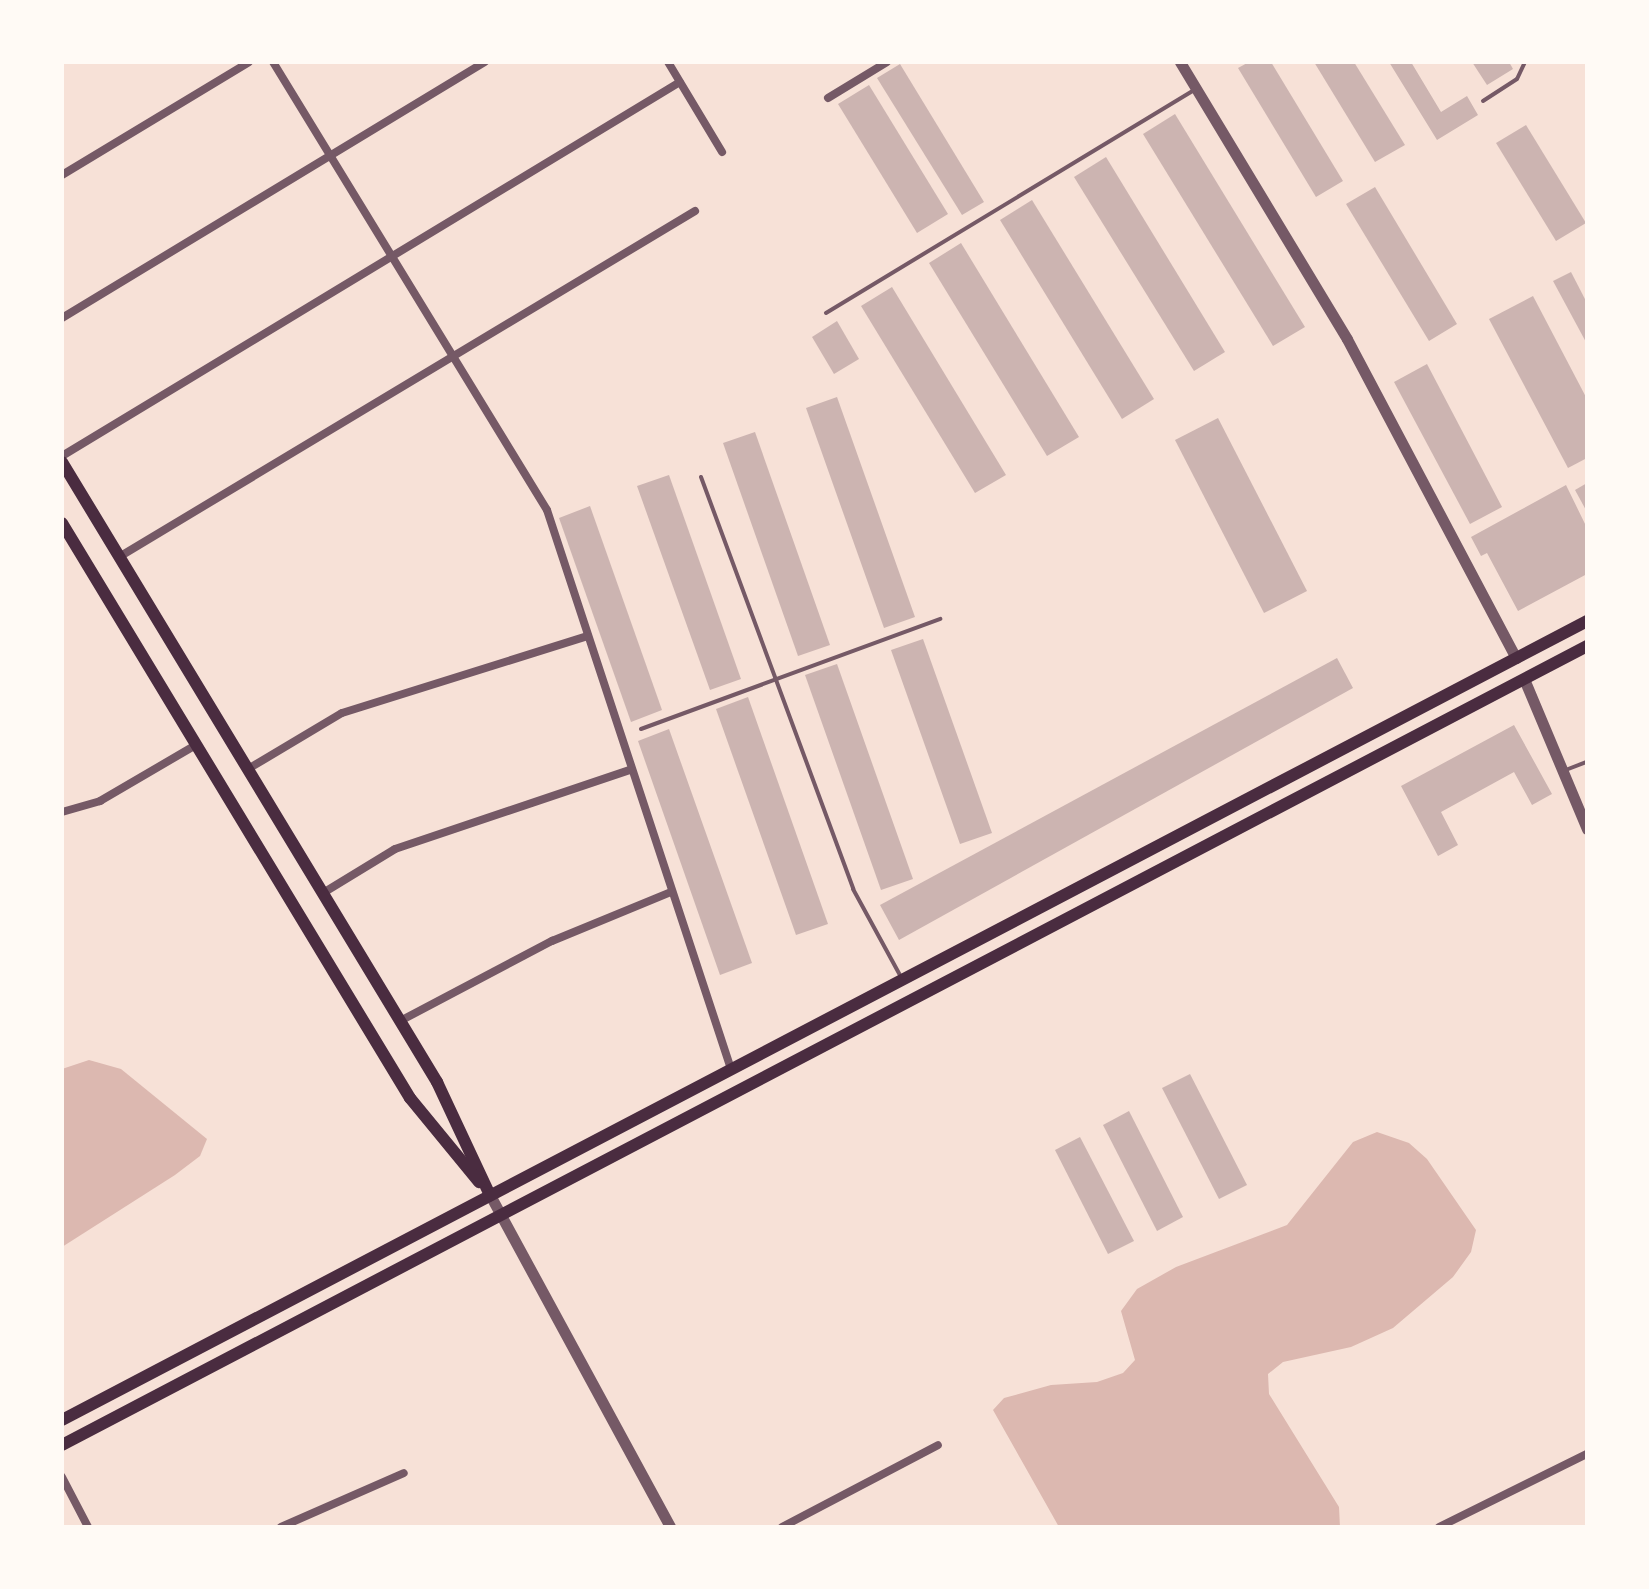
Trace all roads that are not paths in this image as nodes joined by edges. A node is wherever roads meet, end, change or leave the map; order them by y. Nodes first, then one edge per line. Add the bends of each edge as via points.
1 (249, 62) edge
2 (273, 62) edge
3 (484, 62) edge
4 (668, 62) edge
5 (887, 62) edge
6 (1180, 62) edge
7 (1525, 62) edge
8 (680, 82) junction
9 (1196, 89) junction
10 (828, 98) dead end
11 (1483, 101) dead end
12 (722, 152) dead end
13 (330, 156) junction
14 (62, 175) edge
15 (695, 211) dead end
16 (392, 257) junction
17 (826, 313) dead end
18 (62, 318) edge
19 (453, 356) junction
20 (62, 459) edge
21 (701, 477) dead end
22 (62, 523) edge
23 (119, 557) junction
24 (940, 619) dead end
25 (1587, 621) edge
26 (587, 636) junction
27 (1587, 646) edge
28 (1516, 658) junction
29 (776, 679) junction
30 (1524, 679) junction
31 (641, 729) dead end
32 (196, 745) junction
33 (1587, 762) edge
34 (248, 769) junction
35 (630, 770) junction
36 (1563, 771) junction
37 (62, 812) edge
38 (1587, 829) edge
39 (671, 892) junction
40 (323, 893) junction
41 (902, 979) junction
42 (400, 1021) junction
43 (731, 1069) junction
44 (490, 1195) junction
45 (500, 1215) junction
46 (62, 1420) edge
47 (62, 1445) edge
48 (938, 1445) dead end
49 (1587, 1454) edge
50 (404, 1473) dead end
51 (62, 1477) edge
52 (88, 1527) edge
53 (281, 1527) edge
54 (670, 1527) edge
55 (782, 1527) edge
56 (1439, 1527) edge

1 - 14 street
2 - 13 street
3 - 13 street
4 - 8 street
5 - 10 street
6 - 9 street
7 - 11 lane via 1517,79
8 - 12 street
8 - 16 street
9 - 17 lane
9 - 28 street via 1347,339
13 - 16 street
13 - 18 street
15 - 19 street
16 - 19 street
16 - 20 street
19 - 23 street
19 - 26 street via 547,510
20 - 23 main road
21 - 29 lane
22 - 32 main road
23 - 34 main road
24 - 29 lane
25 - 28 main road
26 - 34 street via 342,713
26 - 35 street
27 - 30 main road
28 - 41 main road
29 - 31 lane
29 - 41 lane via 853,889
30 - 36 street
30 - 45 main road
32 - 37 street via 100,801
32 - 44 main road via 410,1098
33 - 36 lane
34 - 40 main road
35 - 39 street
35 - 40 street via 395,849
36 - 38 street
39 - 42 street via 552,941
39 - 43 street
40 - 42 main road
41 - 43 main road
42 - 44 main road via 437,1082
43 - 44 main road
44 - 45 street
44 - 46 main road
45 - 47 main road
45 - 54 street
48 - 55 street
49 - 56 street
50 - 53 street
51 - 52 street

